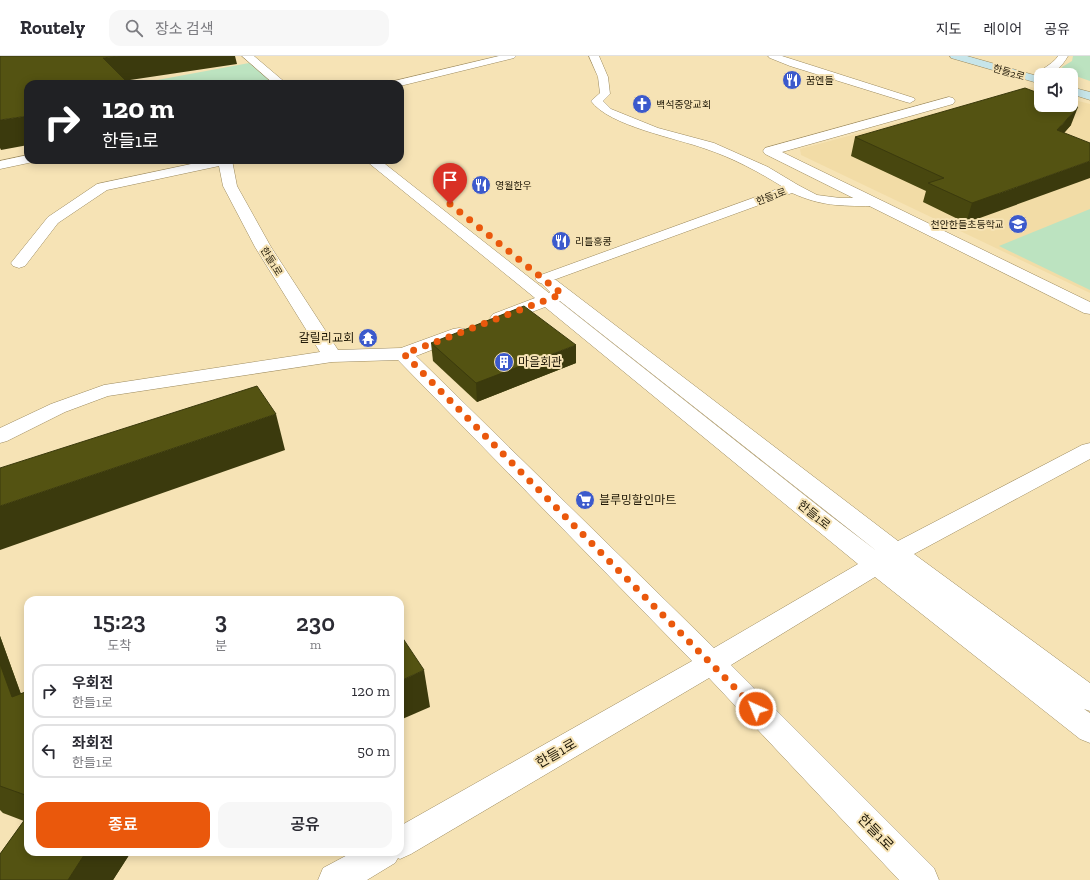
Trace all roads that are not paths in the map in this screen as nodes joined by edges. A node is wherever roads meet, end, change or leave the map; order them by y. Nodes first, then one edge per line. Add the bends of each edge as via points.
1 (247, 56) edge
2 (511, 56) edge
3 (594, 56) edge
4 (773, 56) edge
5 (955, 56) edge
6 (986, 56) edge
7 (1063, 56) edge
8 (1054, 68) edge
9 (1034, 72) edge
10 (1034, 73) edge
11 (277, 80) edge
12 (404, 82) edge
13 (1078, 82) edge
14 (1090, 86) edge
15 (1078, 92) edge
16 (1090, 96) edge
17 (910, 100) dead end
18 (949, 101) dead end
19 (24, 160) edge
20 (207, 164) edge
21 (226, 164) edge
22 (377, 164) edge
23 (399, 164) edge
24 (0, 165) edge
25 (793, 188) junction
26 (871, 202) junction
27 (19, 263) dead end
28 (550, 291) junction
29 (1090, 309) edge
30 (404, 354) junction
31 (332, 356) junction
32 (0, 436) edge
33 (1090, 450) edge
34 (887, 560) junction
35 (712, 663) junction
36 (1090, 699) edge
37 (1090, 730) edge
38 (404, 841) edge
39 (377, 856) edge
40 (335, 880) edge
41 (922, 880) edge

1 - 11 street
2 - 12 lane
3 - 25 lane, 한들1로 via 603,78 605,94 596,101 607,111 654,130 710,146 764,170
4 - 17 lane
5 - 10 street, 한들2로
6 - 9 street, 한들2로
7 - 8 street
13 - 14 street
15 - 16 street
18 - 26 street via 770,150
19 - 24 street
20 - 27 street via 102,187 54,220
21 - 31 street, 한들1로 via 230,186 262,247
22 - 28 street, 한들1로
23 - 28 street, 한들1로
25 - 26 lane via 814,198 840,202
25 - 28 lane, 한들1로
26 - 29 street
28 - 30 street, 한들1로
28 - 34 street, 한들1로
30 - 31 street
30 - 35 street, 한들1로
31 - 32 street via 104,391 58,408
33 - 34 street
34 - 35 street, 한들1로
34 - 36 street, 한들1로
34 - 37 street, 한들1로 via 990,655
35 - 38 street, 한들1로
35 - 41 street, 한들1로
39 - 40 street

